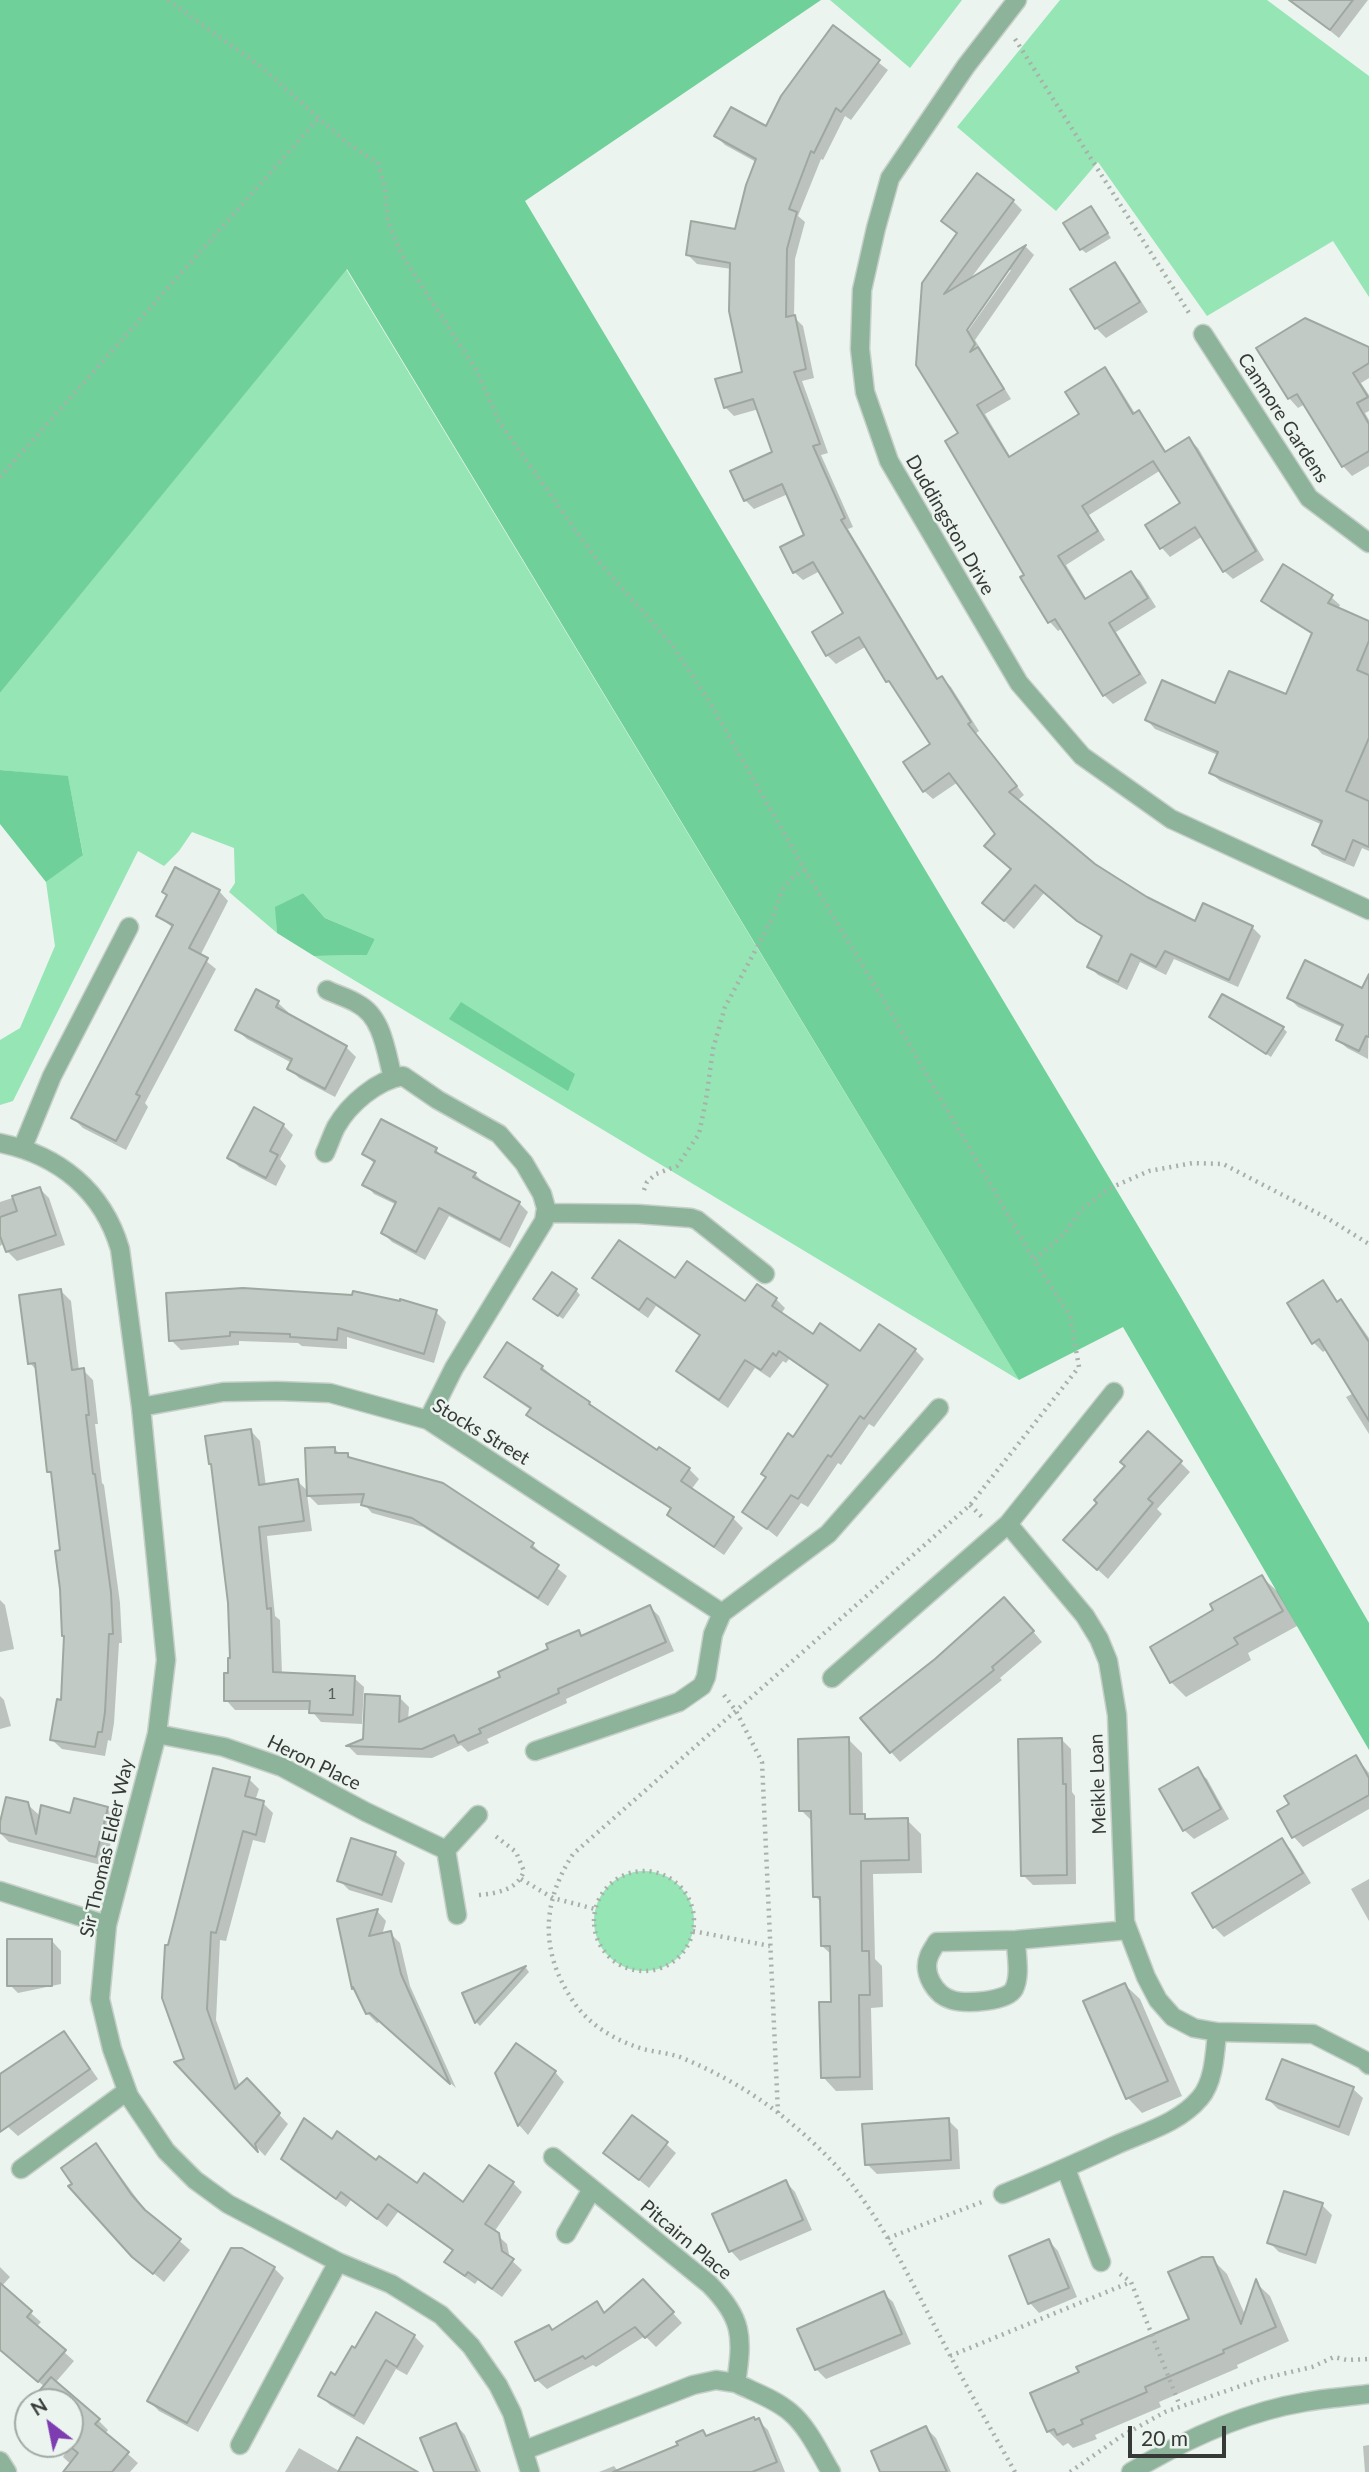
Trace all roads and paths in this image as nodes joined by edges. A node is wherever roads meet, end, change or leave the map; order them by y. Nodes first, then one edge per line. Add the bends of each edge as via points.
1 (168, 0) edge
2 (1017, 0) edge
3 (1002, 19) junction
4 (318, 119) junction
5 (1203, 334) joint
6 (0, 477) edge
7 (1369, 543) edge
8 (805, 870) junction
9 (1369, 910) edge
10 (129, 926) dead end
11 (327, 990) dead end
12 (393, 1078) junction
13 (0, 1143) edge
14 (22, 1149) junction
15 (325, 1153) dead end
16 (545, 1213) junction
17 (638, 1214) junction
18 (1369, 1244) edge
19 (1034, 1260) junction
20 (765, 1274) dead end
21 (1114, 1392) dead end
22 (141, 1407) junction
23 (939, 1408) dead end
24 (428, 1420) junction
25 (1008, 1524) junction
26 (722, 1613) junction
27 (832, 1678) dead end
28 (736, 1711) junction
29 (157, 1734) junction
30 (535, 1752) dead end
31 (475, 1818) joint
32 (446, 1850) junction
33 (521, 1879) junction
34 (0, 1891) edge
35 (553, 1898) junction
36 (455, 1906) joint
37 (594, 1909) junction
38 (107, 1925) junction
39 (1128, 1930) junction
40 (693, 1931) junction
41 (1016, 1940) junction
42 (770, 1946) junction
43 (1217, 2032) junction
44 (1369, 2064) edge
45 (127, 2091) junction
46 (778, 2113) junction
47 (553, 2157) dead end
48 (21, 2169) dead end
49 (1066, 2169) junction
50 (592, 2189) junction
51 (1003, 2194) joint
52 (566, 2234) dead end
53 (888, 2238) junction
54 (338, 2262) junction
55 (1101, 2262) joint
56 (1131, 2282) junction
57 (950, 2356) junction
58 (736, 2383) junction
59 (1369, 2394) edge
60 (1180, 2406) dead end
61 (240, 2445) dead end
62 (525, 2450) junction
63 (0, 2461) edge
64 (7, 2472) edge
65 (530, 2472) edge
66 (831, 2472) edge
67 (1016, 2472) edge
68 (1131, 2472) edge

1 - 4 path via 260,66
2 - 3 street, Duddingston Drive
3 - 5 path
3 - 9 street, Duddingston Drive via 890,178 876,228 862,290 860,349 865,392 889,461 1019,683 1082,756 1171,819
4 - 6 path
4 - 8 path via 378,163 388,222 402,255 476,370 500,423 594,556 694,678
5 - 7 street, Canmore Gardens via 1309,498
8 - 17 path via 783,889 771,921 724,1007 699,1134 677,1166 647,1182
8 - 19 path
10 - 14 street via 52,1076
11 - 12 street via 359,1004 373,1018
12 - 15 street via 380,1083 346,1114
12 - 16 street via 403,1076 499,1134 524,1163 542,1194
13 - 14 street, Sir Thomas Elder Way
14 - 22 street, Sir Thomas Elder Way via 59,1164 85,1185 114,1229
16 - 17 street
16 - 24 street
17 - 20 street via 697,1220
18 - 19 path via 1223,1164 1193,1163 1149,1171 1108,1189 1081,1210 1064,1234
19 - 28 path via 1070,1316 1079,1367 970,1505
21 - 25 street
22 - 24 street, Stocks Street via 223,1392 330,1393
22 - 29 street, Sir Thomas Elder Way via 166,1660
23 - 26 street via 828,1534
24 - 26 street, Stocks Street
25 - 27 street
25 - 39 street, Meikle Loan via 1085,1616 1108,1661 1116,1715
26 - 30 street via 713,1634 706,1677 692,1695
28 - 35 path via 573,1854
28 - 42 path via 762,1762
29 - 32 street, Heron Place via 224,1746 282,1767
29 - 38 street, Sir Thomas Elder Way
31 - 32 street
31 - 33 path via 516,1852 524,1871
32 - 36 street
33 - 35 path
33 - 36 path via 513,1888
34 - 38 street
35 - 37 path
35 - 46 path via 549,1949 558,1975 586,2018 608,2034 641,2048 711,2071
37 - 40 path via 613,1880 646,1870 678,1883 689,1897
37 - 40 path via 593,1924 601,1947 618,1964 633,1970 656,1969 678,1958
38 - 45 street, Sir Thomas Elder Way via 100,1999
39 - 41 street
39 - 43 street, Meikle Loan via 1158,2000 1174,2017 1194,2028
40 - 42 path
41 - 41 street via 937,1942 927,1959 930,1981 952,2000 1002,1998 1013,1990 1017,1974
42 - 46 path
43 - 44 street, Meikle Loan via 1313,2034
43 - 49 street via 1209,2077 1202,2096 1190,2108
45 - 48 street
45 - 54 street, Sir Thomas Elder Way via 166,2151 195,2180 228,2204
46 - 53 path via 855,2188
47 - 50 street, Pitcairn Place
49 - 51 street
49 - 55 street
50 - 52 street
50 - 58 street, Pitcairn Place via 725,2300 741,2337
51 - 53 path
53 - 57 path
54 - 61 street
54 - 62 street, Sir Thomas Elder Way via 391,2284 441,2315 471,2346 498,2385
55 - 56 path
56 - 57 path
56 - 60 path
57 - 67 path
58 - 62 street via 716,2380 693,2385
58 - 66 street via 792,2413
59 - 68 street via 1303,2402 1257,2414 1199,2435
62 - 65 street, Sir Thomas Elder Way
63 - 64 street

